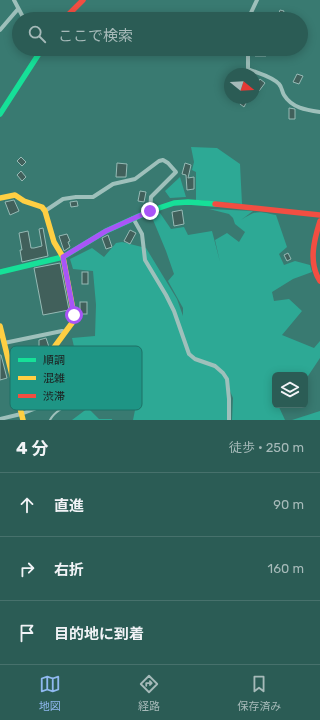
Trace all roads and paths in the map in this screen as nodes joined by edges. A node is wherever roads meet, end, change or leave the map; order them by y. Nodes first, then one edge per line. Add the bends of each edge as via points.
1 (14, 0) edge
2 (83, 0) edge
3 (257, 0) edge
4 (18, 8) junction
5 (15, 12) edge
6 (20, 12) edge
7 (71, 12) edge
8 (251, 12) edge
9 (12, 15) edge
10 (0, 30) edge
11 (37, 56) edge
12 (248, 56) edge
13 (320, 112) edge
14 (0, 114) edge
15 (0, 198) edge
16 (45, 210) junction
17 (150, 211) junction
18 (320, 215) edge
19 (133, 218) junction
20 (320, 221) edge
21 (63, 257) junction
22 (0, 272) edge
23 (320, 281) edge
24 (0, 326) edge
25 (65, 332) junction
26 (4, 343) junction
27 (55, 346) edge
28 (10, 370) edge
29 (20, 410) edge
30 (31, 410) edge
31 (59, 410) edge
32 (21, 414) junction
33 (0, 419) edge
34 (23, 420) edge
35 (50, 420) edge
36 (229, 420) edge

1 - 4 street
2 - 7 street
3 - 8 street
4 - 5 street
4 - 6 street
9 - 10 street
11 - 14 street
12 - 13 street via 248,69 275,80 291,103 298,108
15 - 16 street via 15,194
16 - 17 street via 63,199 93,197 113,184 135,180 163,160 176,172 151,197
16 - 21 street via 54,242
17 - 18 street via 174,203 188,202
17 - 19 street
19 - 21 street
19 - 36 street via 142,234 145,260 174,311 189,354 195,359 215,366 227,379
20 - 23 street via 316,232 314,262 315,273
21 - 22 street
21 - 25 street via 74,315
24 - 26 street
25 - 26 street via 62,330
25 - 27 street
26 - 28 street
29 - 32 street
30 - 32 street
31 - 35 lane
32 - 33 street
32 - 34 street

